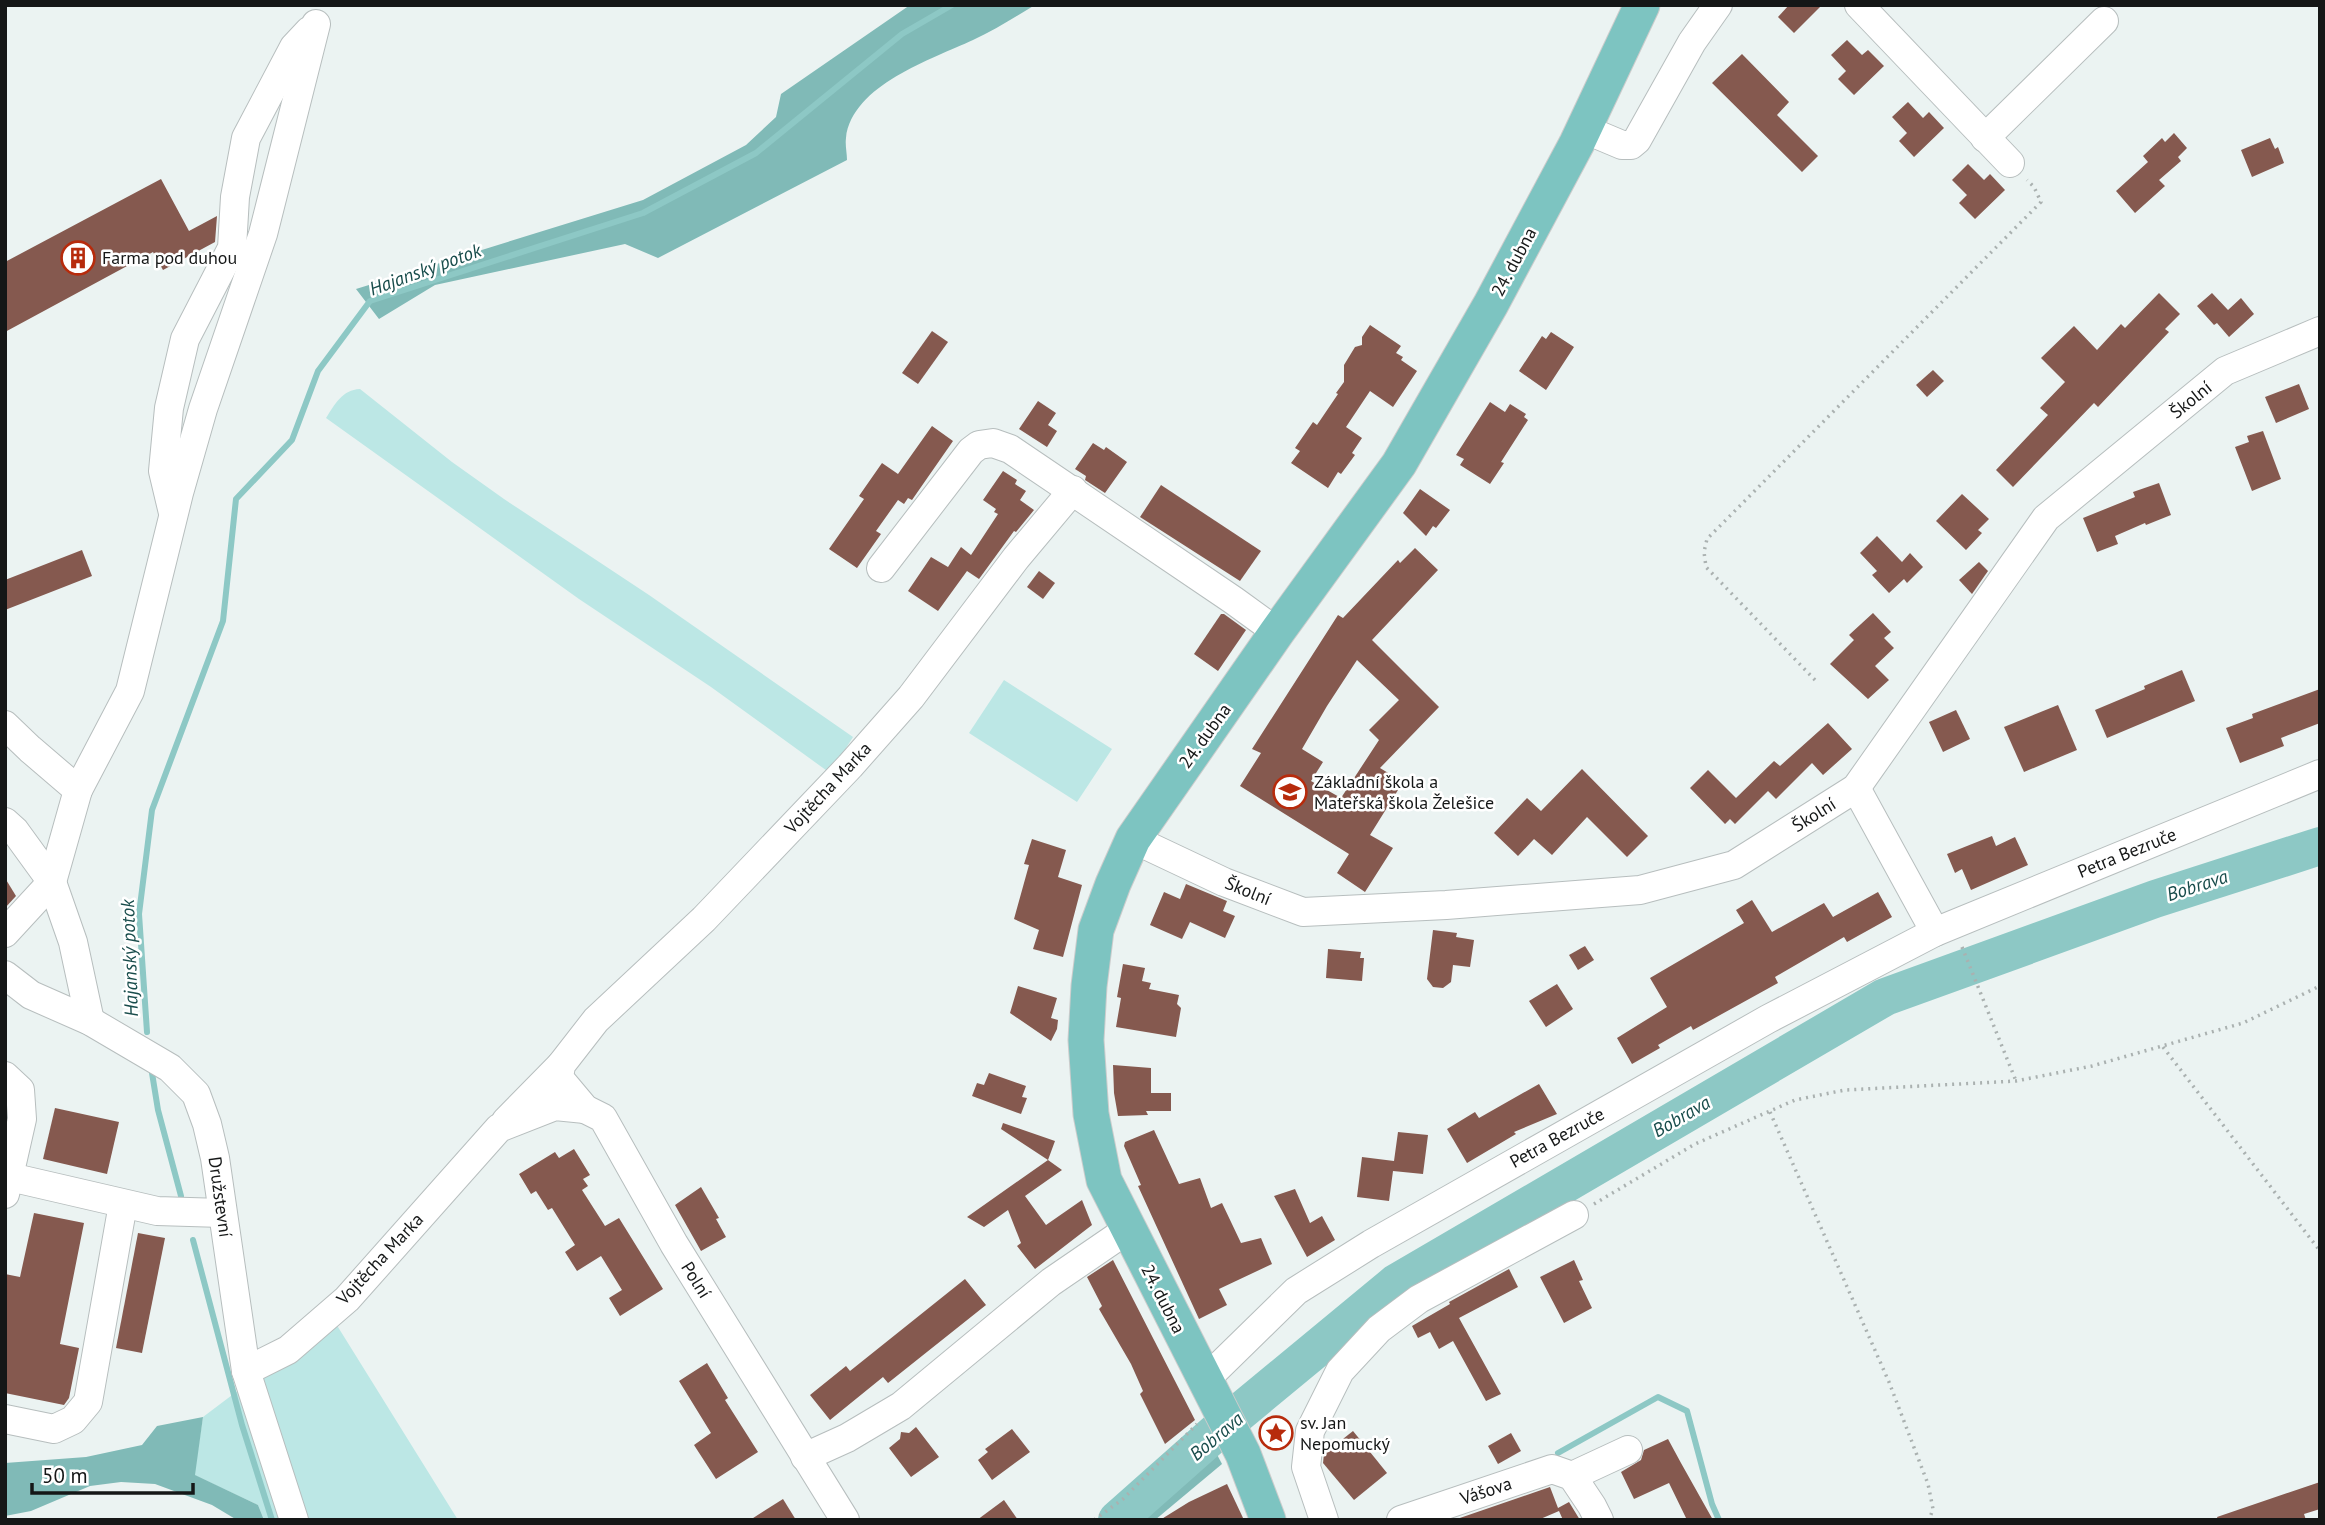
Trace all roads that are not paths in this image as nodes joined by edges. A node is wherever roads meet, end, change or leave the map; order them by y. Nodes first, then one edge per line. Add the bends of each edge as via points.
1 (1642, 5) edge
2 (1718, 5) edge
3 (1859, 5) edge
4 (2104, 21) dead end
5 (1584, 129) junction
6 (1985, 138) junction
7 (2010, 163) road end
8 (2320, 331) edge
9 (1073, 490) junction
10 (173, 517) junction
11 (881, 568) dead end
12 (1278, 632) junction
13 (5, 725) edge
14 (2320, 774) edge
15 (1856, 788) junction
16 (78, 790) junction
17 (5, 822) edge
18 (1133, 839) junction
19 (52, 882) junction
20 (1935, 932) junction
21 (5, 933) edge
22 (7, 979) edge
23 (90, 1021) junction
24 (561, 1065) junction
25 (5, 1076) edge
26 (585, 1109) junction
27 (499, 1128) junction
28 (8, 1185) edge
29 (123, 1203) junction
30 (222, 1213) junction
31 (1574, 1216) road end
32 (1127, 1230) junction
33 (246, 1371) junction
34 (1213, 1396) junction
35 (5, 1419) edge
36 (1628, 1450) dead end
37 (805, 1457) junction
38 (1572, 1476) junction
39 (294, 1520) edge
40 (845, 1520) edge
41 (1268, 1520) edge
42 (1324, 1520) edge
43 (1401, 1520) edge
44 (1598, 1520) edge

1 - 5 main road, 24. dubna
2 - 5 street via 1637,140 1622,145
3 - 6 street
4 - 6 street
5 - 12 main road, 24. dubna via 1399,464
6 - 7 street
8 - 15 street, Školní via 2225,371 2046,518
9 - 11 street via 1010,449 993,443 979,445
9 - 12 street
9 - 24 street, Vojtěcha Marka via 911,697 859,756 704,919 596,1020
10 - 10 street via 163,471 169,408 185,339 232,248 246,138 294,47 316,24 263,234 203,409
10 - 16 street via 130,691
12 - 18 main road, 24. dubna
13 - 16 street
14 - 20 street, Petra Bezruče
15 - 18 street, Školní via 1734,865 1640,890 1446,905 1303,912 1224,882
15 - 20 street
16 - 19 street
17 - 19 street
18 - 32 main road, 24. dubna via 1096,930 1086,1040 1091,1114 1104,1180
19 - 21 street
19 - 23 street via 73,942
20 - 34 street, Petra Bezruče via 1768,1019 1296,1291
22 - 23 street, Družstevní
23 - 30 street, Družstevní via 170,1068 196,1094 208,1124
24 - 26 street via 559,1078
24 - 27 street, Vojtěcha Marka
25 - 28 street via 20,1090 22,1119
26 - 27 street, Vojtěcha Marka via 555,1107
26 - 37 street, Polní via 603,1118 674,1244
27 - 33 street, Vojtěcha Marka via 347,1299 288,1350
28 - 29 street
29 - 30 street via 157,1211
29 - 35 street via 88,1402 73,1420 54,1429
30 - 33 street, Družstevní
31 - 42 street via 1419,1298 1379,1329 1340,1371 1310,1431 1307,1455 1306,1467
32 - 34 main road, 24. dubna
32 - 37 street via 1051,1282 901,1406
33 - 39 street, Družstevní
34 - 41 main road, 24. dubna via 1243,1454
36 - 38 street, Vášova
37 - 40 street, Polní
38 - 43 street, Vášova via 1552,1469
38 - 44 street

